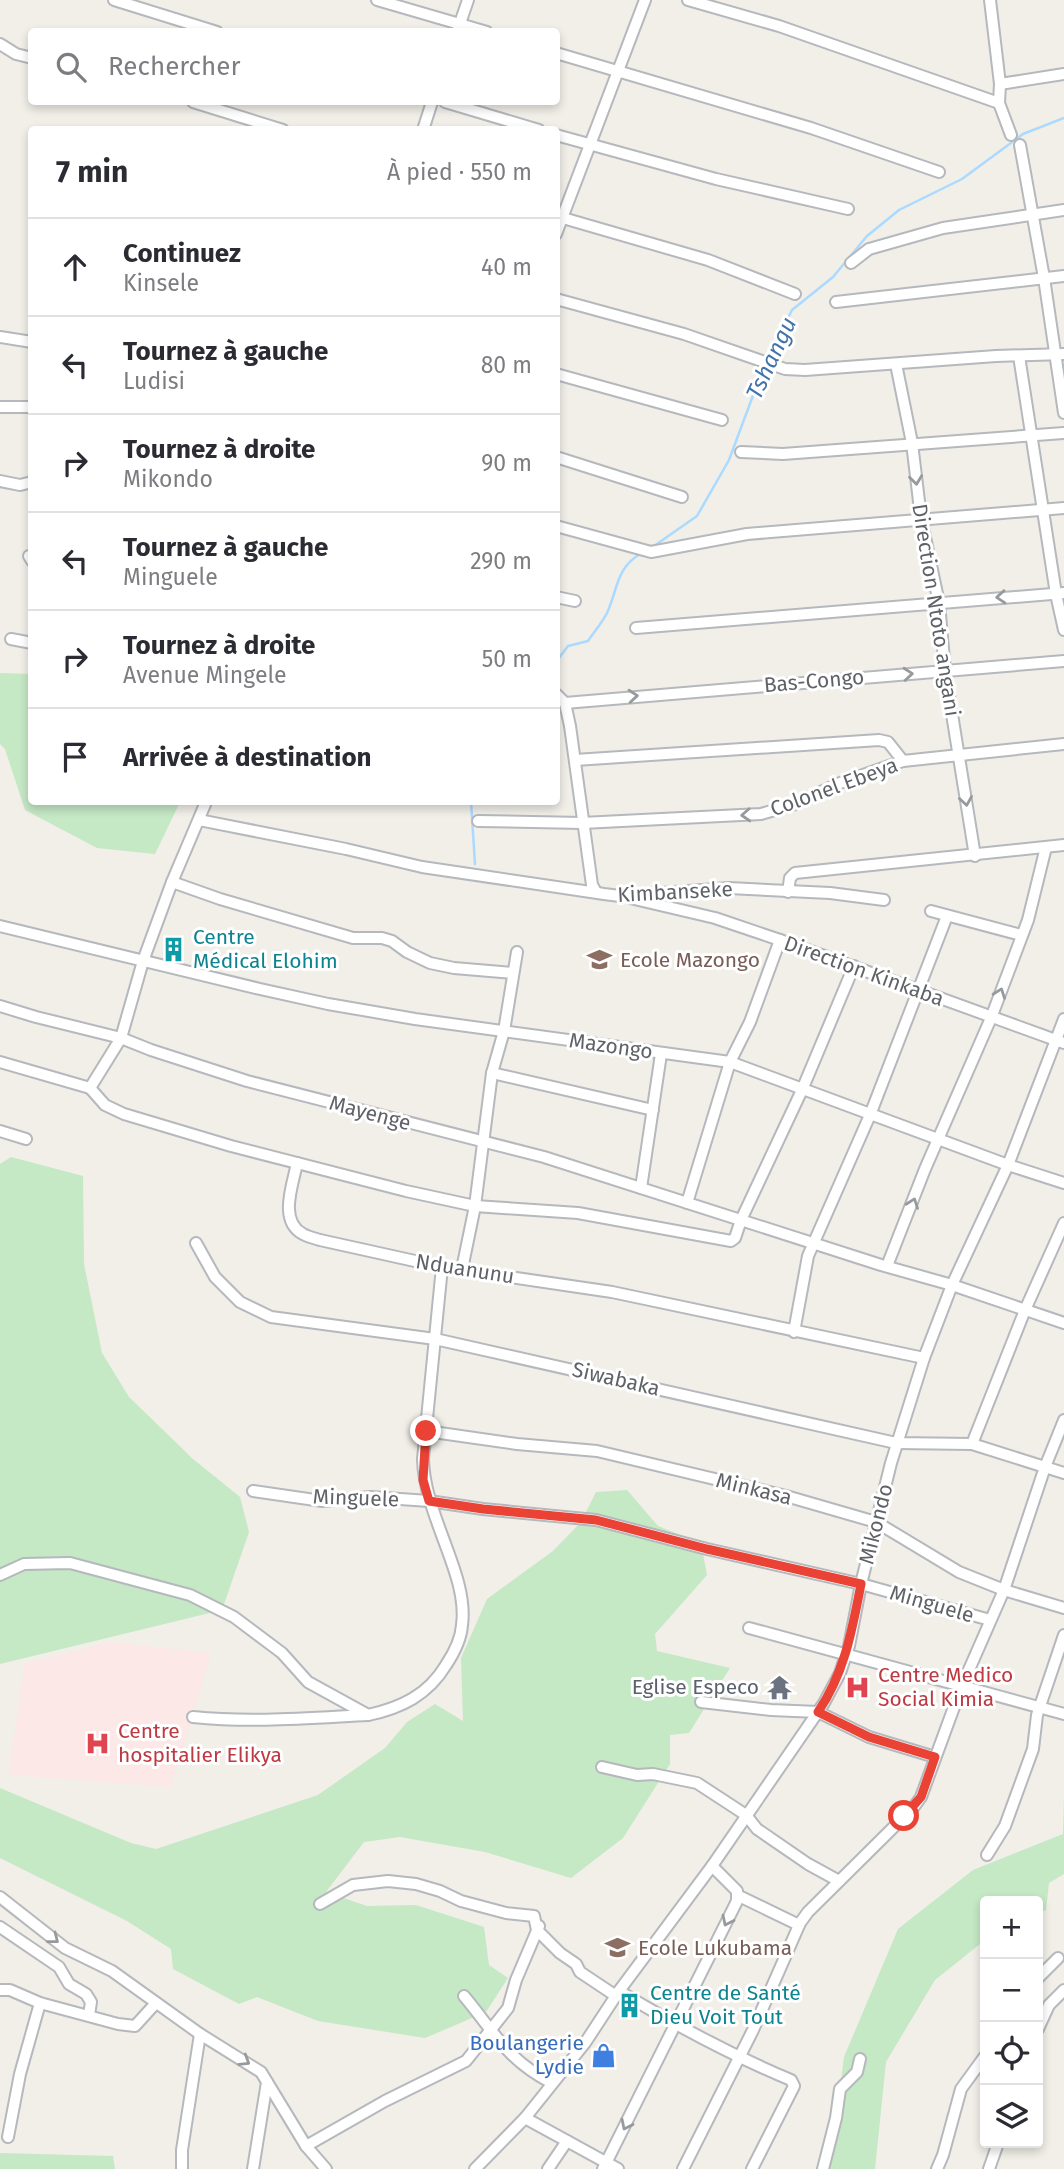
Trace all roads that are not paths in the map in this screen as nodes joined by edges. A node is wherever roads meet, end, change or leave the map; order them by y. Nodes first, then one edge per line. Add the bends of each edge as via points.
1 (114, 0) edge
2 (377, 0) edge
3 (468, 0) edge
4 (646, 0) edge
5 (688, 0) edge
6 (990, 0) edge
7 (458, 27) edge
8 (204, 28) edge
9 (0, 44) edge
10 (560, 54) edge
11 (28, 57) edge
12 (619, 72) junction
13 (1064, 74) edge
14 (1000, 84) junction
15 (999, 103) junction
16 (203, 105) edge
17 (431, 105) edge
18 (454, 105) edge
19 (271, 126) edge
20 (425, 126) edge
21 (525, 126) edge
22 (1011, 135) dead end
23 (560, 136) edge
24 (590, 144) junction
25 (1020, 145) dead end
26 (939, 172) dead end
27 (848, 209) dead end
28 (1064, 210) edge
29 (1031, 213) junction
30 (560, 215) edge
31 (560, 217) edge
32 (852, 263) dead end
33 (1064, 276) edge
34 (1044, 278) junction
35 (795, 294) dead end
36 (560, 300) edge
37 (836, 302) dead end
38 (0, 337) edge
39 (28, 341) edge
40 (1059, 354) edge
41 (1019, 356) junction
42 (897, 364) junction
43 (560, 375) edge
44 (0, 407) edge
45 (28, 408) edge
46 (1064, 413) edge
47 (722, 420) dead end
48 (1064, 433) edge
49 (1033, 435) junction
50 (912, 443) junction
51 (741, 452) dead end
52 (560, 458) edge
53 (0, 481) edge
54 (28, 483) edge
55 (682, 496) dead end
56 (1064, 508) edge
57 (1043, 509) junction
58 (921, 518) junction
59 (560, 527) edge
60 (1060, 593) edge
61 (560, 598) edge
62 (575, 601) dead end
63 (939, 603) junction
64 (636, 628) dead end
65 (1064, 630) edge
66 (11, 639) dead end
67 (28, 642) edge
68 (1064, 661) edge
69 (945, 671) junction
70 (561, 698) edge
71 (1064, 744) edge
72 (959, 755) junction
73 (575, 760) junction
74 (903, 761) junction
75 (205, 805) edge
76 (199, 820) junction
77 (478, 821) dead end
78 (582, 823) junction
79 (1064, 845) edge
80 (1046, 847) junction
81 (975, 856) junction
82 (172, 881) junction
83 (596, 891) junction
84 (788, 891) junction
85 (620, 896) junction
86 (884, 900) dead end
87 (931, 911) dead end
88 (947, 916) junction
89 (0, 926) edge
90 (1021, 936) junction
91 (780, 940) junction
92 (517, 952) dead end
93 (143, 961) junction
94 (854, 966) junction
95 (513, 973) junction
96 (919, 990) junction
97 (0, 1006) edge
98 (991, 1018) junction
99 (1064, 1019) edge
100 (504, 1031) junction
101 (121, 1038) junction
102 (1060, 1042) edge
103 (661, 1054) junction
104 (0, 1062) edge
105 (730, 1062) junction
106 (492, 1073) junction
107 (90, 1088) junction
108 (802, 1090) junction
109 (653, 1110) junction
110 (870, 1115) junction
111 (0, 1131) edge
112 (26, 1139) dead end
113 (939, 1139) junction
114 (484, 1143) junction
115 (297, 1163) junction
116 (1009, 1165) junction
117 (1064, 1183) edge
118 (641, 1188) junction
119 (687, 1203) junction
120 (475, 1206) junction
121 (741, 1220) junction
122 (1064, 1223) edge
123 (196, 1243) dead end
124 (813, 1243) junction
125 (887, 1266) junction
126 (442, 1267) junction
127 (462, 1269) junction
128 (953, 1285) junction
129 (1026, 1310) junction
130 (1064, 1323) edge
131 (794, 1332) junction
132 (435, 1339) junction
133 (924, 1358) junction
134 (1064, 1420) edge
135 (426, 1431) junction
136 (896, 1443) junction
137 (972, 1444) junction
138 (1045, 1467) junction
139 (1064, 1474) edge
140 (253, 1491) dead end
141 (429, 1501) junction
142 (876, 1522) junction
143 (0, 1575) edge
144 (861, 1584) junction
145 (1004, 1590) junction
146 (1064, 1608) edge
147 (990, 1620) junction
148 (749, 1628) dead end
149 (1064, 1635) edge
150 (846, 1656) junction
151 (961, 1688) junction
152 (701, 1702) dead end
153 (1040, 1708) junction
154 (818, 1712) junction
155 (1064, 1714) edge
156 (368, 1715) junction
157 (193, 1717) dead end
158 (935, 1757) junction
159 (602, 1767) dead end
160 (746, 1815) junction
161 (987, 1855) dead end
162 (712, 1866) junction
163 (839, 1881) junction
164 (739, 1896) junction
165 (0, 1897) edge
166 (320, 1904) dead end
167 (799, 1925) junction
168 (539, 1926) junction
169 (0, 1927) edge
170 (1058, 1958) dead end
171 (1043, 1973) edge
172 (0, 1990) edge
173 (1064, 1990) edge
174 (618, 1994) junction
175 (464, 1996) dead end
176 (40, 2003) junction
177 (156, 2003) junction
178 (89, 2015) junction
179 (1041, 2022) edge
180 (675, 2025) junction
181 (491, 2029) junction
182 (200, 2034) junction
183 (739, 2059) junction
184 (860, 2059) dead end
185 (980, 2063) edge
186 (267, 2082) junction
187 (552, 2083) junction
188 (525, 2118) junction
189 (8, 2137) dead end
190 (567, 2141) junction
191 (306, 2146) junction
192 (996, 2148) edge
193 (604, 2166) edge
194 (182, 2169) edge
195 (253, 2169) edge
196 (326, 2169) edge
197 (475, 2169) edge
198 (548, 2169) edge
199 (618, 2169) edge
200 (683, 2169) edge
201 (752, 2169) edge
202 (823, 2169) edge
203 (937, 2169) edge
204 (989, 2169) edge

1 - 8 street
2 - 7 street
3 - 7 street
4 - 12 street
5 - 15 street via 779,26
6 - 14 street
9 - 11 street
10 - 12 street
12 - 24 street
12 - 26 street via 811,128
13 - 14 street
14 - 15 street
15 - 22 street
16 - 19 street
17 - 20 street
18 - 21 street
23 - 24 street
24 - 27 street
24 - 30 street
25 - 29 street
28 - 29 street
29 - 32 street via 879,245
29 - 34 street
31 - 35 street via 708,260
33 - 34 street
34 - 37 street
34 - 40 street
36 - 42 street via 684,334 785,369
38 - 39 street
40 - 41 street
40 - 46 street
41 - 42 street
41 - 49 street
42 - 50 street, Direction Ntoto angani
43 - 47 street
44 - 45 street
48 - 49 street
49 - 50 street
49 - 57 street
50 - 51 street via 783,454
50 -> 58 street, Direction Ntoto angani
52 - 55 street
53 - 54 street
56 - 57 street
57 - 58 street
57 - 60 street
58 - 59 street via 747,534 651,552
58 - 63 street, Direction Ntoto angani
60 -> 63 street
60 - 65 street
61 - 62 street
63 - 64 street
63 - 69 street, Direction Ntoto angani
66 - 67 street
68 - 69 street, Bas-Congo
70 -> 69 street, Bas-Congo
69 - 72 street, Direction Ntoto angani
70 - 73 street
71 - 72 street, Colonel Ebeya
72 - 74 street, Colonel Ebeya
72 -> 81 street, Direction Ntoto angani
73 - 74 street via 879,740 888,742
73 - 78 street
74 -> 78 street, Colonel Ebeya via 761,814
75 - 76 street
76 - 82 street
76 - 83 street, Kimbanseke via 422,867
77 - 78 street, Colonel Ebeya
78 - 83 street
79 - 80 street
80 - 81 street
80 - 90 street
81 - 84 street via 796,873
82 - 93 street
82 - 95 street via 353,938 392,941 430,963
83 - 85 street, Kimbanseke
84 - 85 street, Kimbanseke via 729,888
84 - 86 street, Kimbanseke
85 - 91 street, Direction Kinkaba via 715,918
87 - 88 street
88 - 90 street
88 - 96 street
89 - 93 street, Mazongo
98 -> 90 street
91 - 94 street, Direction Kinkaba
91 - 105 street
92 - 95 street
93 - 100 street, Mazongo via 328,1004
93 - 101 street
94 - 96 street, Direction Kinkaba
94 - 108 street
95 - 100 street
96 - 98 street, Direction Kinkaba
96 - 110 street
97 - 101 street, Mayenge
98 - 102 street, Direction Kinkaba
98 - 113 street
99 - 102 street, Mikondo
100 - 103 street, Mazongo
100 - 106 street
101 - 107 street
101 - 114 street, Mayenge via 247,1081
102 - 116 street, Mikondo
103 - 105 street, Mazongo
103 - 109 street
104 - 107 street
105 - 108 street, Mazongo
105 - 119 street
106 - 109 street
106 - 114 street
107 - 115 street via 105,1105 124,1114
108 - 110 street, Mazongo
108 - 121 street
109 - 118 street
110 - 113 street, Mazongo
110 - 124 street
111 - 112 street
113 - 116 street, Mazongo
125 -> 113 street
114 - 118 street, Mayenge
114 - 120 street
115 - 120 street
115 - 126 street, Nduanunu via 288,1210 302,1234
116 - 117 street, Mazongo
116 - 128 street, Mikondo
118 - 119 street, Mayenge
119 - 121 street, Mayenge
120 - 121 street via 578,1213 731,1241
120 - 127 street
121 - 124 street, Mayenge
122 - 129 street
123 - 132 street, Siwabaka via 215,1277 240,1302 271,1317
124 - 125 street, Mayenge
124 - 131 street
125 - 128 street, Mayenge
126 - 127 street, Nduanunu
126 - 132 street
127 - 131 street, Nduanunu via 612,1292
128 - 129 street, Mayenge
128 - 133 street, Mikondo
129 - 130 street, Mayenge
129 - 137 street
131 - 133 street, Nduanunu
132 - 135 street
132 - 136 street, Siwabaka
133 - 136 street, Mikondo
134 - 138 street
135 - 141 street via 423,1480
135 - 142 street, Minkasa via 597,1451
136 - 137 street, Siwabaka
136 - 142 street, Mikondo
137 - 138 street, Siwabaka
138 - 139 street, Siwabaka
138 - 145 street
140 - 141 street, Minguele via 322,1501 371,1497
141 - 144 street, Minguele via 596,1520
141 - 156 street via 458,1584 463,1626 456,1649 429,1688 395,1709
142 - 144 street, Mikondo
142 - 145 street, Minkasa via 959,1572
143 - 156 street via 24,1564 70,1563 190,1595 233,1617 282,1653 308,1682
144 - 147 street, Minguele
144 - 150 street, Mikondo
145 - 146 street, Minkasa
145 - 147 street
147 - 151 street
148 - 150 street
149 - 153 street
150 - 151 street
150 - 154 street, Mikondo
151 - 153 street
151 - 158 street
152 - 154 street
153 - 155 street
153 - 161 street via 1033,1748 1014,1803
154 - 158 street via 869,1737
154 - 160 street, Mikondo
156 - 157 street via 267,1720
158 - 163 street via 913,1808
159 - 160 street via 697,1783
160 - 162 street, Mikondo
160 - 163 street via 757,1829
162 - 164 street
162 - 174 street, Mikondo
163 - 167 street
164 - 167 street
164 -> 180 street
165 -> 177 street via 65,1948 112,1970
166 - 168 street via 352,1885 388,1881 416,1884 506,1913 534,1916
167 - 183 street
168 - 174 street via 580,1972
168 - 181 street via 508,2008
169 - 178 street via 59,1967 69,1984 86,1994 91,2002
170 - 171 street
172 - 176 street
173 - 179 street via 1049,2005
174 - 180 street
174 - 187 street, Mikondo
175 - 181 street
176 - 178 street
176 - 189 street
177 - 178 street via 135,2026
177 - 182 street
180 - 183 street
180 -> 193 street
181 - 187 street via 516,2060
181 - 191 street via 466,2061
182 -> 186 street via 253,2065
182 - 194 street
183 - 200 street
183 - 201 street via 794,2085
184 - 202 street via 858,2072 840,2089
185 - 203 street via 961,2089
186 - 191 street
186 - 195 street
187 - 188 street, Mikondo
188 - 190 street
188 - 197 street, Mikondo
190 - 193 street
190 - 198 street
191 - 196 street
192 - 204 street
193 - 199 street

